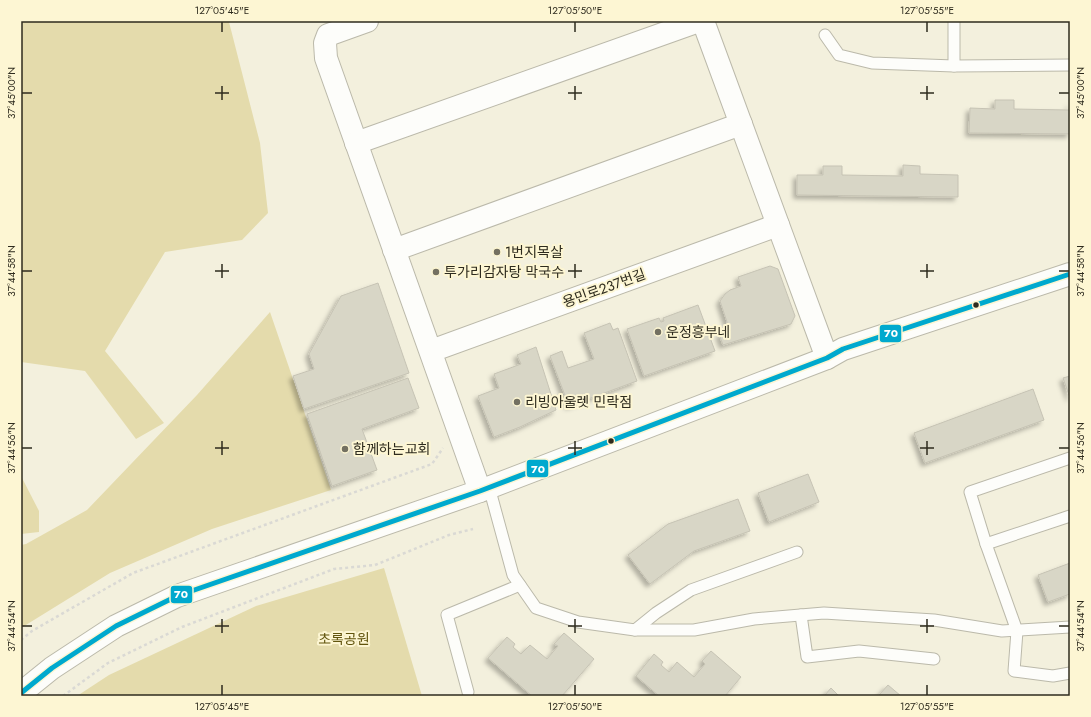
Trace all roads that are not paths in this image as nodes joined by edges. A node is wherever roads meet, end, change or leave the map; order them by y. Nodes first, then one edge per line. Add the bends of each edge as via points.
1 (367, 21) edge
2 (701, 21) edge
3 (954, 21) edge
4 (825, 35) dead end
5 (1070, 65) edge
6 (954, 66) junction
7 (741, 124) junction
8 (356, 143) junction
9 (778, 225) junction
10 (394, 250) junction
11 (1070, 274) edge
12 (431, 352) junction
13 (827, 358) junction
14 (1070, 458) edge
15 (484, 489) junction
16 (1070, 516) edge
17 (986, 544) junction
18 (797, 552) dead end
19 (520, 585) junction
20 (801, 614) junction
21 (1070, 627) edge
22 (635, 630) junction
23 (1017, 630) junction
24 (934, 659) dead end
25 (1070, 673) edge
26 (468, 692) dead end
27 (21, 693) edge

1 - 8 street via 328,35 325,43 326,58
2 - 7 street
2 - 8 street
3 - 6 lane
4 - 6 lane via 839,55 872,63
5 - 6 lane
7 - 9 street
7 - 10 street
8 - 10 street
9 - 12 street, 용민로237번길
9 - 13 street
10 - 12 street
11 - 13 street via 843,349
12 - 15 street
13 - 15 street
14 - 17 lane via 970,492
15 - 19 lane via 513,575
15 - 27 street via 177,596 116,626 52,668
16 - 17 lane
17 - 23 lane
18 - 22 lane via 691,590
19 - 22 lane via 536,608 578,622
19 - 26 lane via 447,614
20 - 22 lane via 754,619 694,630
20 - 23 lane via 926,619 1002,632
20 - 24 lane via 807,657 859,651
21 - 23 lane
23 - 25 lane via 1014,671 1053,676

